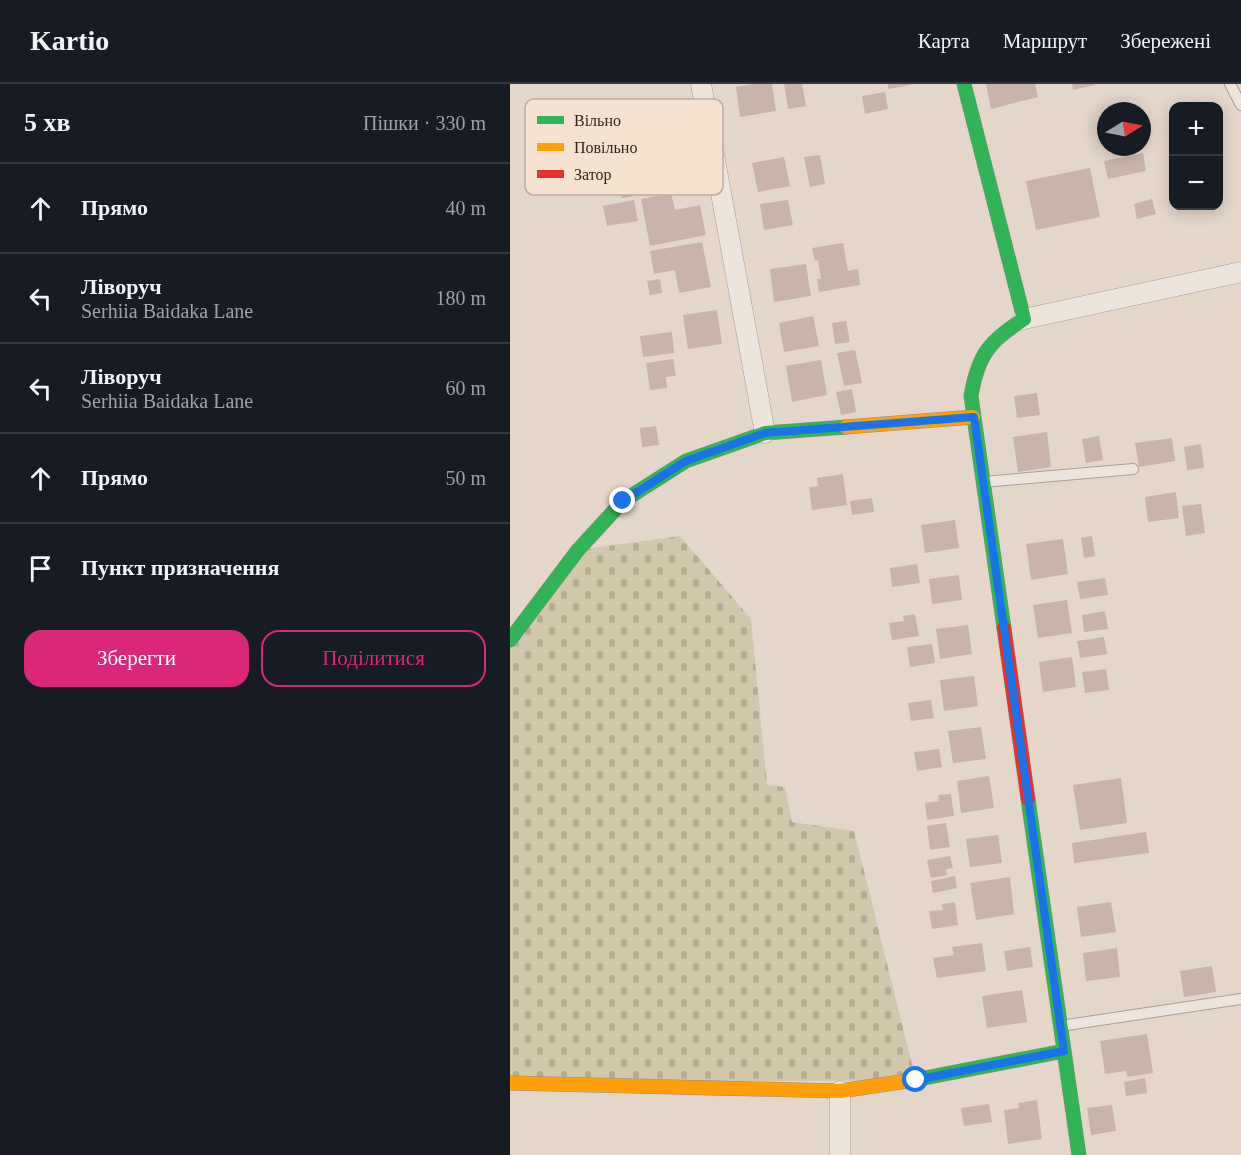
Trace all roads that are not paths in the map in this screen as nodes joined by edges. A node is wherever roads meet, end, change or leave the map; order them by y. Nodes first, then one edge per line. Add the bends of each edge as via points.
1 (701, 84) edge
2 (964, 84) edge
3 (1230, 84) edge
4 (704, 99) edge
5 (1241, 105) edge
6 (721, 195) edge
7 (1241, 272) edge
8 (1024, 319) junction
9 (974, 417) junction
10 (765, 433) junction
11 (1133, 470) dead end
12 (982, 482) junction
13 (510, 640) edge
14 (1241, 999) edge
15 (1060, 1026) junction
16 (1064, 1051) junction
17 (510, 1083) edge
18 (840, 1091) junction
19 (840, 1155) edge
20 (1079, 1155) edge

1 - 4 street
2 - 8 street
3 - 5 lane
6 - 10 street
7 - 8 street
8 - 9 street via 993,339 982,354 970,396
9 - 10 street
9 - 12 street
10 - 13 street via 686,461 623,501 578,550
11 - 12 lane
12 - 15 street
14 - 15 lane
15 - 16 street
16 - 18 street
16 - 20 street
17 - 18 street
18 - 19 street

